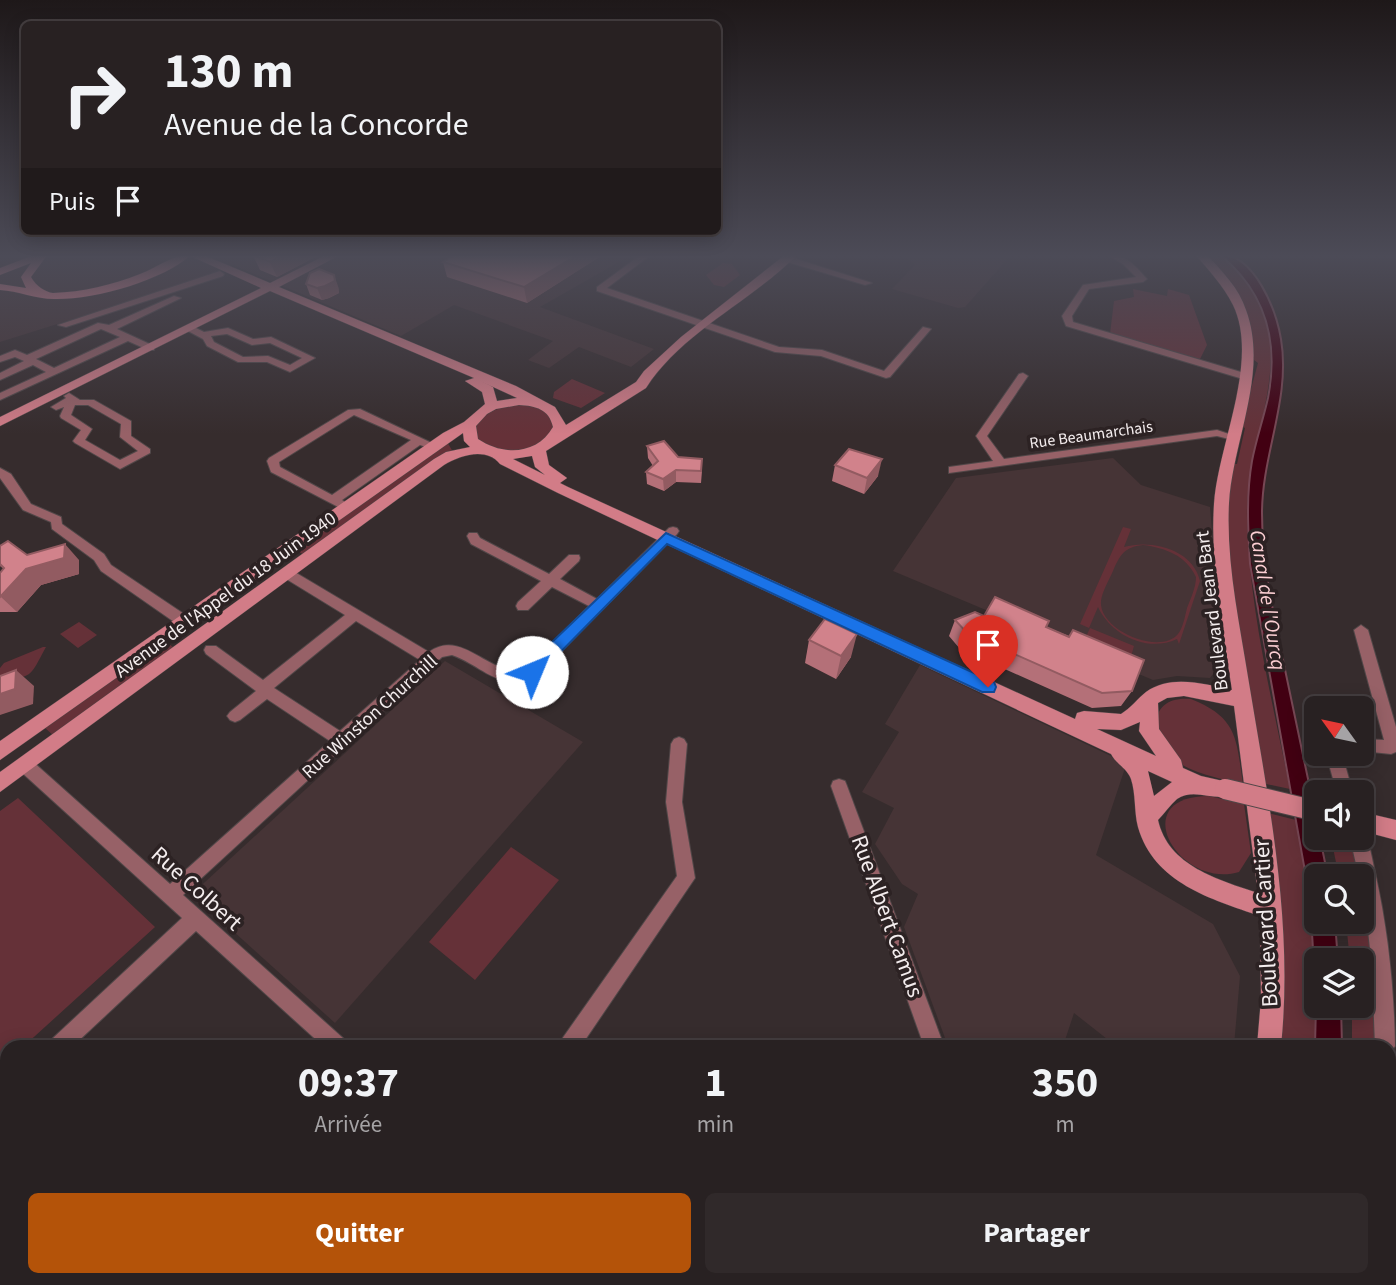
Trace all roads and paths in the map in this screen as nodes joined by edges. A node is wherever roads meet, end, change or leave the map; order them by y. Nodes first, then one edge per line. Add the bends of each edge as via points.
1 (97, 314) edge
2 (137, 314) edge
3 (218, 314) edge
4 (323, 314) edge
5 (328, 314) edge
6 (672, 314) edge
7 (718, 314) edge
8 (1068, 314) edge
9 (1240, 314) edge
10 (63, 325) dead end
11 (704, 325) junction
12 (105, 327) junction
13 (191, 329) junction
14 (926, 329) dead end
15 (203, 335) junction
16 (127, 338) junction
17 (151, 348) junction
18 (0, 359) edge
19 (53, 372) junction
20 (1023, 376) dead end
21 (0, 377) edge
22 (1247, 377) junction
23 (632, 382) junction
24 (67, 395) junction
25 (0, 397) edge
26 (532, 401) junction
27 (492, 406) junction
28 (55, 407) dead end
29 (555, 413) junction
30 (1, 420) edge
31 (469, 425) junction
32 (1233, 437) junction
33 (426, 443) junction
34 (546, 444) junction
35 (480, 449) junction
36 (500, 455) junction
37 (1001, 463) junction
38 (953, 470) dead end
39 (0, 472) edge
40 (340, 504) junction
41 (669, 534) junction
42 (473, 536) dead end
43 (574, 558) dead end
44 (269, 562) junction
45 (288, 574) junction
46 (550, 580) junction
47 (598, 605) junction
48 (523, 606) dead end
49 (355, 614) junction
50 (185, 622) junction
51 (1361, 630) dead end
52 (208, 643) junction
53 (430, 659) junction
54 (264, 690) junction
55 (1149, 700) junction
56 (1242, 700) junction
57 (235, 716) dead end
58 (1084, 719) junction
59 (341, 740) junction
60 (679, 744) dead end
61 (1112, 745) junction
62 (1374, 746) edge
63 (3, 750) edge
64 (24, 765) junction
65 (1174, 766) junction
66 (0, 783) edge
67 (839, 786) dead end
68 (1212, 786) junction
69 (1257, 800) joint
70 (1304, 808) edge
71 (1148, 816) junction
72 (1360, 850) edge
73 (169, 896) junction
74 (1269, 908) junction
75 (195, 919) junction
76 (66, 1040) edge
77 (330, 1040) edge
78 (573, 1040) edge
79 (932, 1040) edge
80 (1269, 1040) edge
81 (1385, 1040) edge

1 - 10 street
2 - 12 street
3 - 13 street
4 - 27 street via 483,386
5 - 26 street
6 - 11 street
7 - 11 street
8 - 22 street via 1069,324
9 - 22 street, Boulevard Jean Bart via 1250,347
11 - 14 street via 778,350 821,353 886,374
11 - 23 street
12 - 16 street
12 - 18 street via 27,359 15,353
13 - 15 street
13 - 17 street
15 - 15 street via 210,344 241,360 268,359 290,369 310,358 271,340 252,342 228,331
16 - 17 street
16 - 19 street
17 - 24 street
19 - 21 street via 33,361
19 - 25 street
20 - 37 street via 981,436
22 - 32 street, Boulevard Jean Bart
23 - 29 street via 591,409
23 - 34 street via 590,418
24 - 24 street via 65,416 87,429 79,441 120,465 146,451 125,437 127,423
24 - 28 street
24 - 30 street
26 - 27 street
26 - 29 street
27 - 31 street
29 - 34 street via 560,427
31 - 33 street, Avenue de l'Appel du 18 Juin 1940
31 - 35 street via 471,441
32 - 37 street, Rue Beaumarchais via 1217,433
32 - 56 street, Boulevard Jean Bart via 1224,480 1221,547
33 - 40 street, Avenue de l'Appel du 18 Juin 1940
33 - 40 street via 352,412 273,461 275,469
34 - 36 street via 520,454
34 - 41 street via 539,461 549,473
35 - 36 street
35 - 45 street, Avenue de l'Appel du 18 Juin 1940 via 446,457
36 - 41 street via 563,490
37 - 38 street, Rue Beaumarchais
39 - 50 street via 37,513 36,519 56,526 113,573
40 - 44 street, Avenue de l'Appel du 18 Juin 1940
41 - 47 street, Rue Winston Churchill
41 - 58 street
41 - 61 street
42 - 46 street
43 - 46 street
44 - 45 street
44 - 50 street, Avenue de l'Appel du 18 Juin 1940
45 - 49 street
45 - 52 street, Avenue de l'Appel du 18 Juin 1940
46 - 47 street
46 - 48 street
47 - 53 street, Rue Winston Churchill via 523,676 500,675 453,649
49 - 53 street
49 - 54 street
50 - 52 street
50 - 63 street, Avenue de l'Appel du 18 Juin 1940
51 - 62 street via 1393,743 1391,747
52 - 54 street
52 - 64 street, Avenue de l'Appel du 18 Juin 1940
53 - 59 street, Rue Winston Churchill
54 - 57 street
54 - 59 street
55 - 56 street via 1162,691 1182,689
55 - 58 street via 1123,721
55 - 65 street via 1149,731
56 - 69 street, Boulevard Jean Bart
58 - 65 street
59 - 73 street, Rue Winston Churchill
60 - 78 street via 674,803 686,878
61 - 68 street
61 - 71 street via 1140,775
63 - 64 street
64 - 66 street, Avenue de l'Appel du 18 Juin 1940
64 - 73 street, Rue Colbert
65 - 68 street
67 - 79 street, Rue Albert Camus
68 - 70 street, bridge
68 - 71 street via 1173,790
69 - 74 street, Boulevard Cartier
71 - 74 street via 1164,857 1186,876
72 - 81 street via 1381,945
73 - 75 street, Rue Colbert
74 - 80 street, Boulevard Cartier
75 - 76 street
75 - 77 street, Rue Colbert

